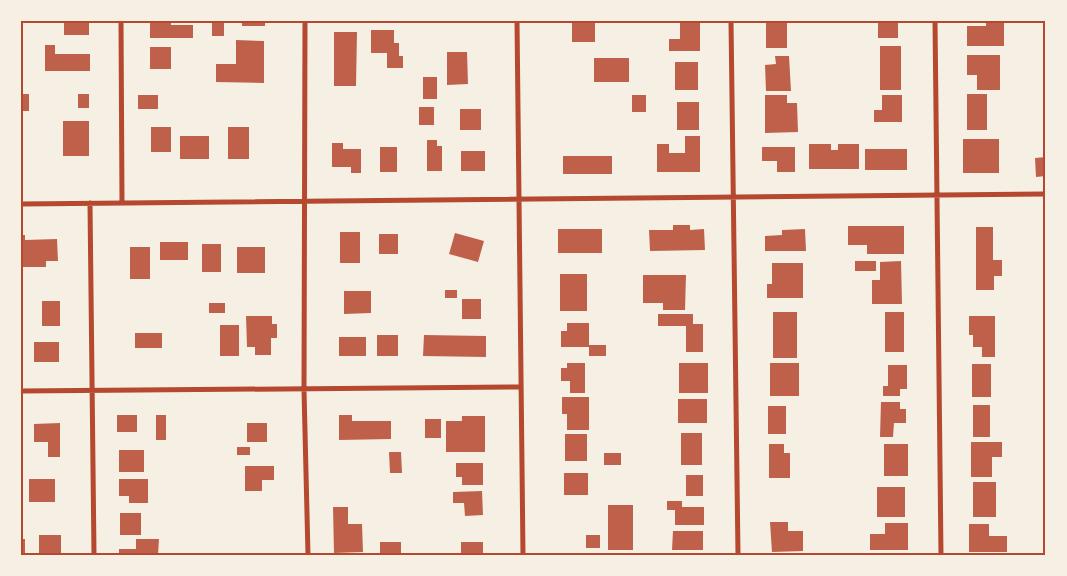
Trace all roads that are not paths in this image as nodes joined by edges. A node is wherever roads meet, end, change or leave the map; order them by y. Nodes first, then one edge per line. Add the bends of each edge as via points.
1 (121, 21) edge
2 (305, 21) edge
3 (517, 21) edge
4 (732, 21) edge
5 (935, 21) edge
6 (1046, 194) edge
7 (936, 195) junction
8 (733, 196) junction
9 (519, 199) junction
10 (305, 202) junction
11 (90, 203) junction
12 (122, 203) junction
13 (21, 204) edge
14 (521, 387) junction
15 (304, 390) junction
16 (21, 391) edge
17 (92, 391) junction
18 (94, 555) edge
19 (308, 555) edge
20 (523, 555) edge
21 (738, 555) edge
22 (942, 555) edge

1 - 12 street
2 - 10 street
3 - 9 street
4 - 8 street
5 - 7 street
6 - 7 street
7 - 8 street
7 - 22 street
8 - 9 street
8 - 21 street
9 - 10 street
9 - 14 street
10 - 12 street
10 - 15 street
11 - 12 street
11 - 13 street
11 - 17 street
14 - 15 street
14 - 20 street
15 - 17 street
15 - 19 street
16 - 17 street
17 - 18 street

